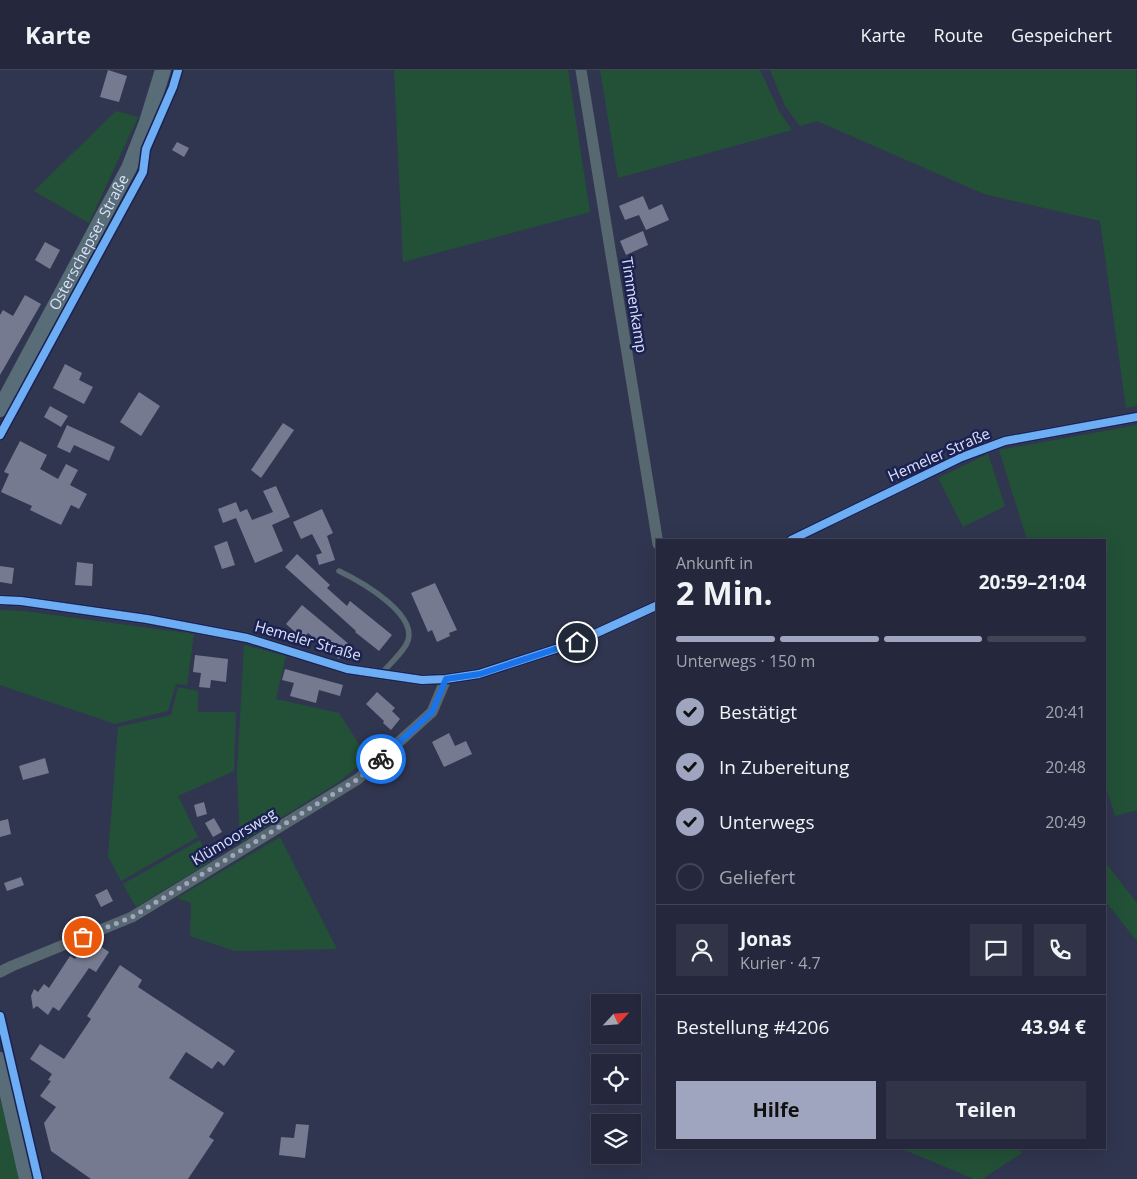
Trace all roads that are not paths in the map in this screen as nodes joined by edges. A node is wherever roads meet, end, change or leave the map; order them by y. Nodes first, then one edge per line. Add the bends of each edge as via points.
1 (164, 70) edge
2 (581, 70) edge
3 (0, 408) edge
4 (1137, 417) edge
5 (657, 539) edge
6 (793, 539) edge
7 (339, 571) dead end
8 (0, 600) edge
9 (656, 606) edge
10 (381, 674) junction
11 (446, 679) junction
12 (0, 972) edge
13 (0, 1060) edge
14 (27, 1179) edge

1 - 3 main road, Osterschepser Straße via 129,168
2 - 5 street, Timmenkamp
4 - 6 street, Hemeler Straße via 1005,441 962,457
7 - 10 lane via 371,589 396,610 410,631 407,644
8 - 10 street, Hemeler Straße via 146,618 247,638 346,669
9 - 11 street, Hemeler Straße via 577,642 480,674
10 - 11 street, Hemeler Straße via 422,680
11 - 12 street, Klümoorsweg via 432,712 358,779 132,917
13 - 14 main road

